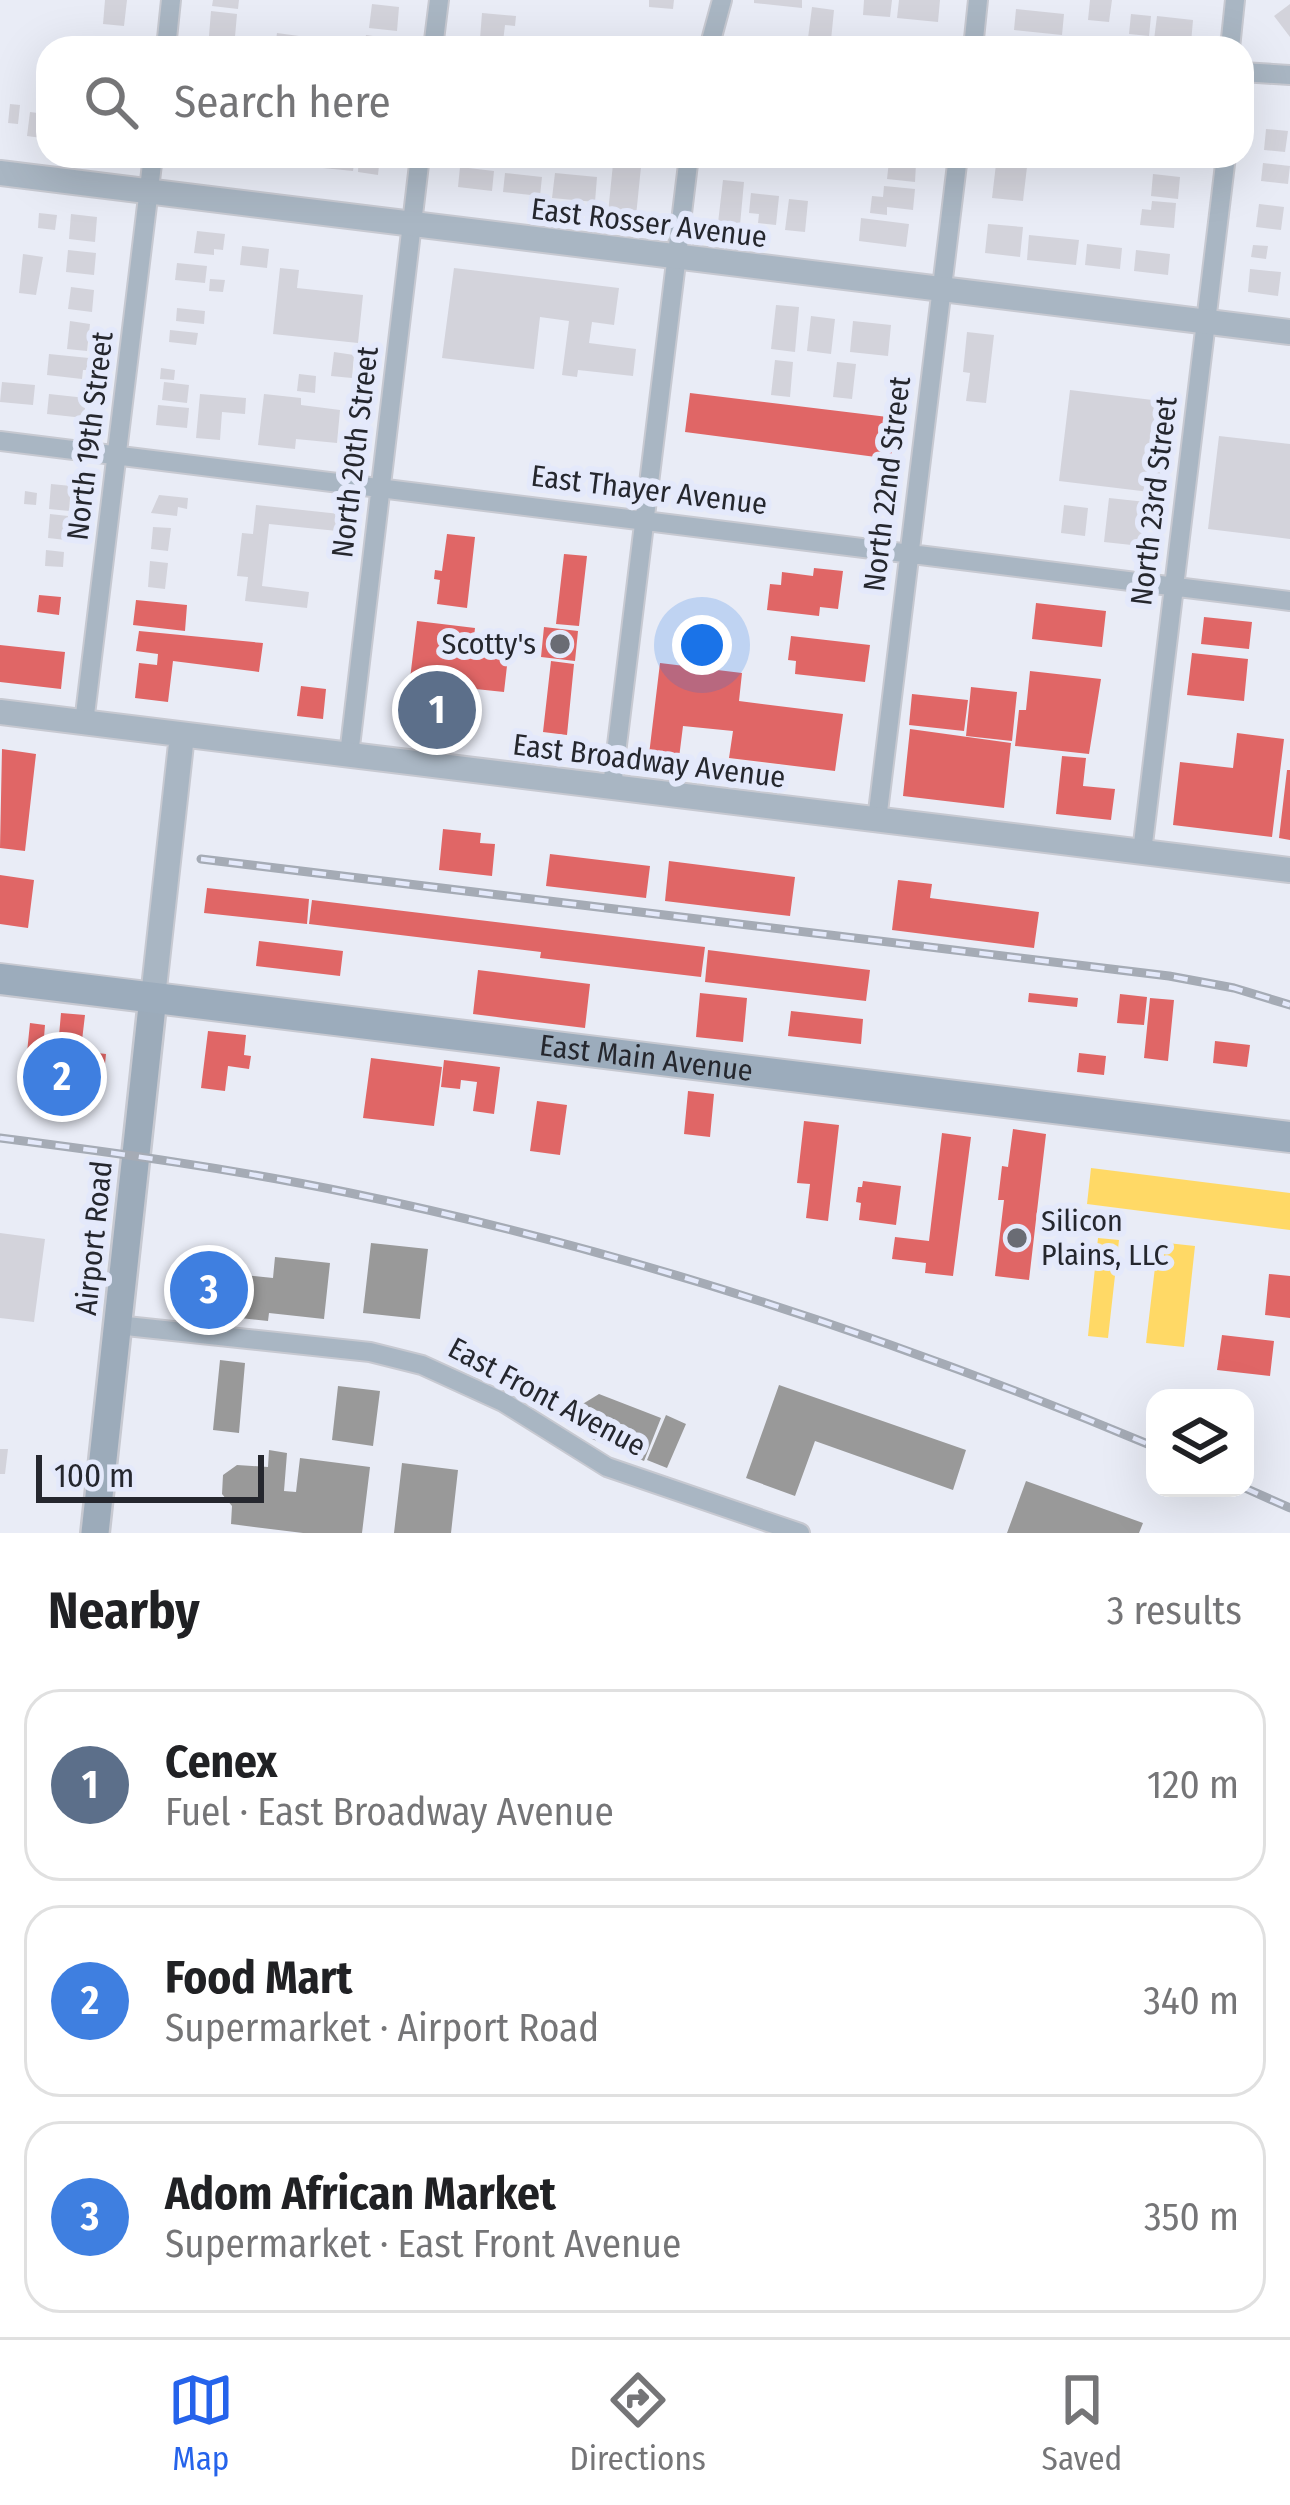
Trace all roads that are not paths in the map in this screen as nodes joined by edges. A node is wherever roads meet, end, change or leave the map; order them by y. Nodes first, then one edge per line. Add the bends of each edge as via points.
1 (171, 0) edge
2 (439, 0) edge
3 (722, 0) edge
4 (978, 0) edge
5 (1235, 0) edge
6 (167, 36) edge
7 (434, 36) edge
8 (713, 36) edge
9 (974, 36) edge
10 (1231, 36) edge
11 (1254, 73) edge
12 (1290, 75) edge
13 (152, 168) edge
14 (419, 168) edge
15 (687, 168) edge
16 (956, 168) edge
17 (1225, 168) edge
18 (0, 173) edge
19 (149, 191) junction
20 (412, 224) junction
21 (676, 256) junction
22 (940, 289) junction
23 (1206, 322) junction
24 (1290, 332) edge
25 (0, 441) edge
26 (118, 456) junction
27 (381, 488) junction
28 (644, 520) junction
29 (910, 553) junction
30 (1174, 587) junction
31 (1290, 601) edge
32 (0, 712) edge
33 (84, 722) junction
34 (182, 735) junction
35 (349, 755) junction
36 (612, 787) junction
37 (877, 820) junction
38 (1142, 852) junction
39 (1290, 870) edge
40 (0, 979) edge
41 (153, 997) junction
42 (1290, 1137) edge
43 (117, 1325) junction
44 (95, 1533) edge
45 (800, 1533) edge

1 - 6 street
2 - 7 street
3 - 8 street
4 - 9 street
5 - 10 street
11 - 12 street
13 - 19 street, North 19th Street
14 - 20 street, North 20th Street
15 - 21 street
16 - 22 street, North 22nd Street
17 - 23 street, North 23rd Street
18 - 19 street, East Rosser Avenue
19 - 20 street, East Rosser Avenue
19 - 26 street, North 19th Street
20 - 21 street, East Rosser Avenue
20 - 27 street, North 20th Street
21 - 22 street, East Rosser Avenue
21 - 28 street
22 - 23 street, East Rosser Avenue
22 - 29 street, North 22nd Street
23 - 24 street, East Rosser Avenue
23 - 30 street, North 23rd Street
25 - 26 street, East Thayer Avenue
26 - 27 street, East Thayer Avenue
26 - 33 street, North 19th Street
27 - 28 street, East Thayer Avenue
27 - 35 street, North 20th Street
28 - 29 street, East Thayer Avenue
28 - 36 street
29 - 30 street, East Thayer Avenue
29 - 37 street, North 22nd Street
30 - 31 street, East Thayer Avenue
30 - 38 street, North 23rd Street
32 - 33 street, East Broadway Avenue
33 - 34 street, East Broadway Avenue
34 - 35 street, East Broadway Avenue
34 - 41 street, Airport Road
35 - 36 street, East Broadway Avenue
36 - 37 street, East Broadway Avenue
37 - 38 street, East Broadway Avenue
38 - 39 street, East Broadway Avenue
40 - 41 main road, East Main Avenue
41 - 42 main road, East Main Avenue
41 - 43 main road, Airport Road
43 - 44 main road, Airport Road
43 - 45 street, East Front Avenue via 370,1352 422,1365 475,1387 607,1467

